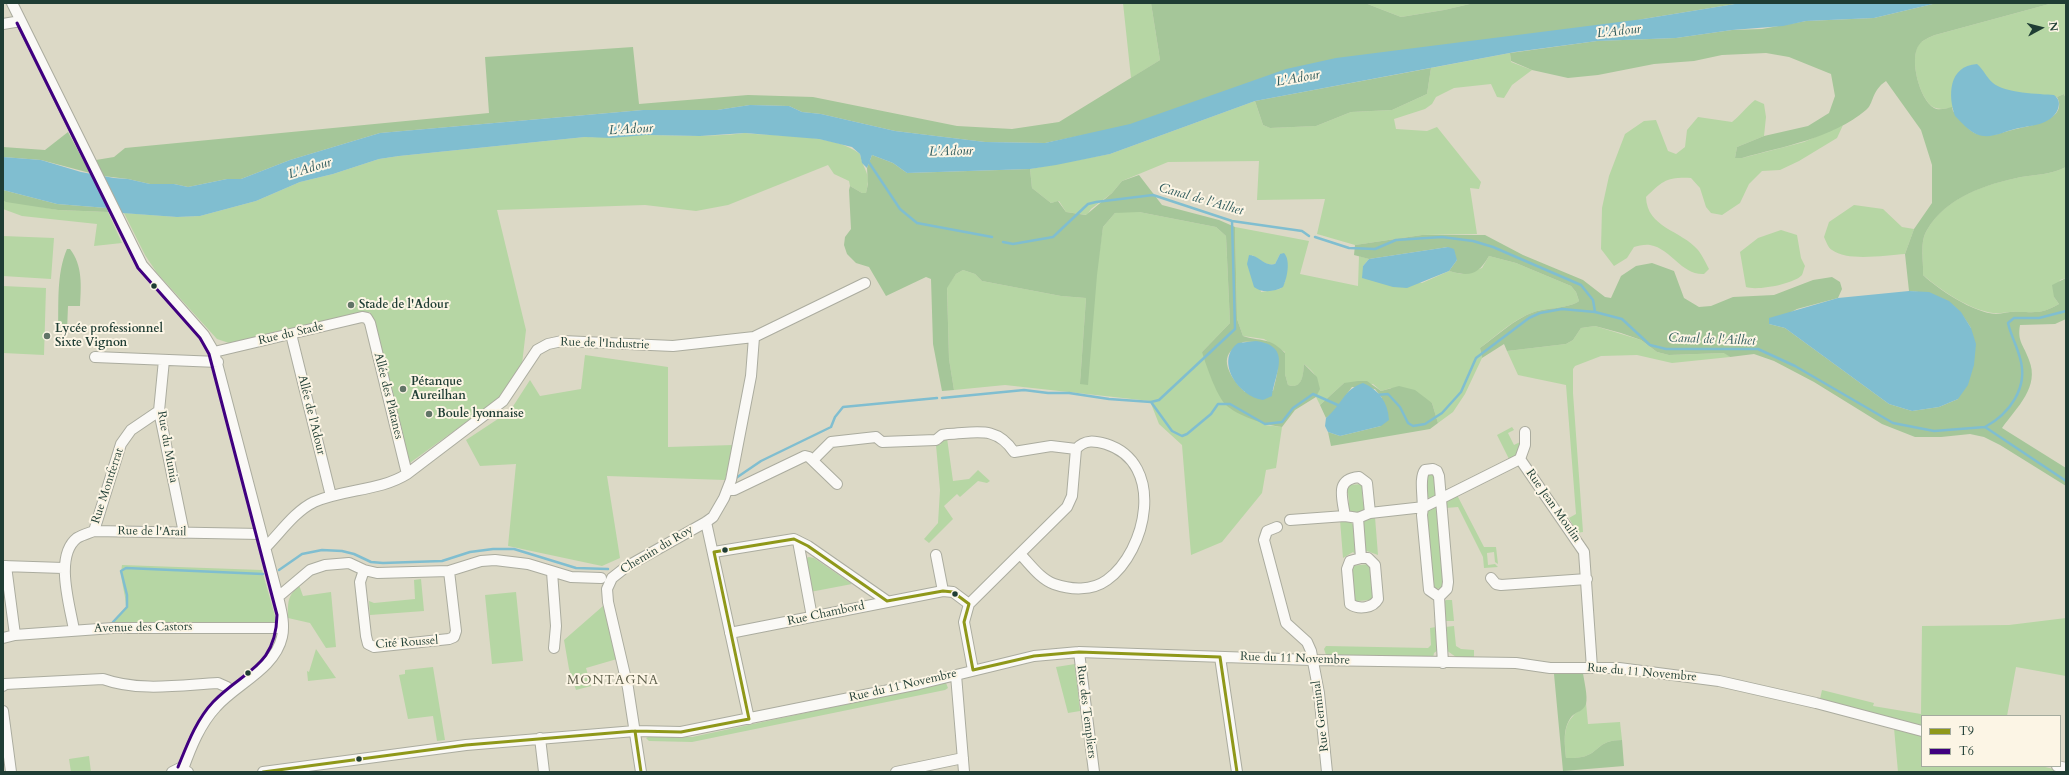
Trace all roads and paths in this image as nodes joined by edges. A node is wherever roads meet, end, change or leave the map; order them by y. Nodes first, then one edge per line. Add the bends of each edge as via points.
1 (12, 3) edge
2 (21, 21) junction
3 (3, 24) edge
4 (865, 283) dead end
5 (367, 318) joint
6 (290, 334) junction
7 (754, 337) junction
8 (214, 352) junction
9 (95, 357) dead end
10 (164, 360) junction
11 (218, 362) junction
12 (159, 411) junction
13 (1525, 432) dead end
14 (1076, 449) junction
15 (1520, 459) junction
16 (813, 460) junction
17 (407, 474) junction
18 (837, 484) dead end
19 (728, 490) junction
20 (331, 496) junction
21 (1441, 500) junction
22 (1424, 507) junction
23 (1370, 513) junction
24 (1345, 516) junction
25 (1358, 518) junction
26 (1290, 520) dead end
27 (706, 522) junction
28 (1277, 527) dead end
29 (94, 531) junction
30 (184, 533) junction
31 (261, 534) junction
32 (798, 541) junction
33 (265, 548) junction
34 (714, 552) junction
35 (1020, 554) junction
36 (936, 555) dead end
37 (1361, 558) junction
38 (4, 566) edge
39 (63, 568) junction
40 (364, 570) junction
41 (449, 571) junction
42 (552, 572) junction
43 (601, 578) dead end
44 (1491, 578) dead end
45 (1587, 579) junction
46 (943, 591) junction
47 (278, 597) junction
48 (1439, 597) junction
49 (887, 601) junction
50 (969, 604) junction
51 (812, 617) junction
52 (283, 628) junction
53 (74, 630) junction
54 (730, 633) junction
55 (15, 635) junction
56 (3, 638) edge
57 (554, 648) dead end
58 (1079, 652) junction
59 (1220, 657) junction
60 (1312, 660) junction
61 (1443, 663) junction
62 (1592, 668) junction
63 (973, 670) junction
64 (956, 675) junction
65 (3, 686) edge
66 (230, 692) junction
67 (3, 712) edge
68 (749, 719) junction
69 (635, 731) junction
70 (1921, 731) edge
71 (540, 738) junction
72 (963, 758) junction
73 (186, 770) edge
74 (290, 770) edge
75 (908, 771) edge
76 (11, 772) edge
77 (172, 772) edge
78 (263, 772) edge
79 (544, 772) edge
80 (641, 772) edge
81 (896, 772) edge
82 (964, 772) edge
83 (1094, 772) edge
84 (1237, 772) edge
85 (1327, 772) edge

1 - 2 street
2 - 3 street
2 - 8 street via 142,265 204,335
4 - 7 street, Rue de l'Industrie
5 - 6 street, Rue du Stade
5 - 17 street, Allée des Platanes
6 - 8 street, Rue du Stade
6 - 20 street, Allée de l'Adour
7 - 17 street, Rue de l'Industrie via 673,346 562,341 548,344 537,350 504,400
7 - 19 street, Chemin du Roy via 751,376
8 - 11 street
9 - 10 street
10 - 11 street
10 - 12 street, Rue du Munia
11 - 31 street
12 - 29 street, Rue Montferrat via 131,430 121,444
12 - 30 street, Rue du Munia
13 - 15 street, Rue Jean Moulin via 1525,445
14 - 16 street via 1050,446 1014,452 1007,440 993,433 948,434 936,440 882,442 876,437 831,442
14 - 35 street via 1072,496 1067,507
14 - 35 street via 1088,442 1113,446 1128,456 1140,471 1145,498 1138,537 1126,559 1108,580 1090,588 1071,588 1053,584 1039,575
15 - 21 street, Rue Jean Moulin
15 - 45 street, Rue Jean Moulin via 1580,544 1584,552
16 - 18 street
16 - 19 street via 801,457 734,490
17 - 20 street, Rue de l'Industrie via 395,481
19 - 27 street, Chemin du Roy via 713,517
20 - 33 street, Rue de l'Industrie via 313,503 304,510
21 - 22 street, Rue Jean Moulin
21 - 22 street via 1437,471 1425,470 1422,476
21 - 48 street via 1448,582 1447,589
22 - 23 street, Rue Jean Moulin
22 - 48 street via 1422,515 1429,590
23 - 24 street via 1367,484 1359,477 1344,482 1342,489
23 - 25 street, Rue Jean Moulin
24 - 25 street
24 - 26 street
25 - 37 street
27 - 34 street
27 - 69 street, Chemin du Roy via 626,567 612,578 607,589
28 - 60 street, Rue Germinal via 1267,532 1264,540 1286,623 1306,642
29 - 30 street, Rue de l'Arail
29 - 39 street, Rue de l'Arail via 74,542
30 - 31 street, Rue de l'Arail
31 - 33 street
32 - 34 street via 794,539
32 - 49 street
32 - 51 street
33 - 47 street
34 - 54 street
35 - 50 street
36 - 46 street
37 - 37 street via 1368,558 1375,565 1378,599 1371,606 1360,608 1350,604 1347,569 1350,561
38 - 39 street
38 - 55 street
39 - 53 street
40 - 41 street via 377,573
40 - 41 street, Cité Roussel via 360,582 366,636 368,644 374,648 454,637 456,631
40 - 47 street via 350,563 325,565 310,570
41 - 42 street via 481,561 495,560 528,564
42 - 43 street via 571,577
42 - 57 street via 556,626
44 - 45 street via 1501,586
45 - 62 street, Rue Jean Moulin
46 - 49 street, Rue Chambord
46 - 50 street via 954,592
47 - 52 street
48 - 61 street
49 - 51 street, Rue Chambord
50 - 63 street via 964,622
51 - 54 street, Rue Chambord
52 - 53 street, Avenue des Castors
52 - 66 street via 276,652 265,666
53 - 55 street, Avenue des Castors
54 - 68 street
55 - 56 street, Avenue des Castors
58 - 59 street, Rue du 11 Novembre
58 - 63 street, Rue du 11 Novembre via 1034,656
58 - 83 street, Rue des Templiers
59 - 60 street, Rue du 11 Novembre
59 - 84 street
60 - 61 street, Rue du 11 Novembre
60 - 85 street, Rue Germinal via 1319,693
61 - 62 street, Rue du 11 Novembre via 1516,663 1550,668
62 - 70 street, Rue du 11 Novembre via 1662,673 1719,681
63 - 64 street, Rue du 11 Novembre
64 - 68 street, Rue du 11 Novembre
64 - 72 street
65 - 66 street via 103,679 136,686 218,683 227,687
66 - 73 street via 207,717 197,735
67 - 76 street
68 - 69 street, Rue du 11 Novembre via 681,732
69 - 71 street, Rue du 11 Novembre
69 - 80 street, Chemin du Roy
71 - 74 street, Rue du 11 Novembre via 466,745
71 - 79 street
72 - 75 street
72 - 82 street
73 - 77 street via 176,769
74 - 78 street, Rue du 11 Novembre
75 - 81 street

